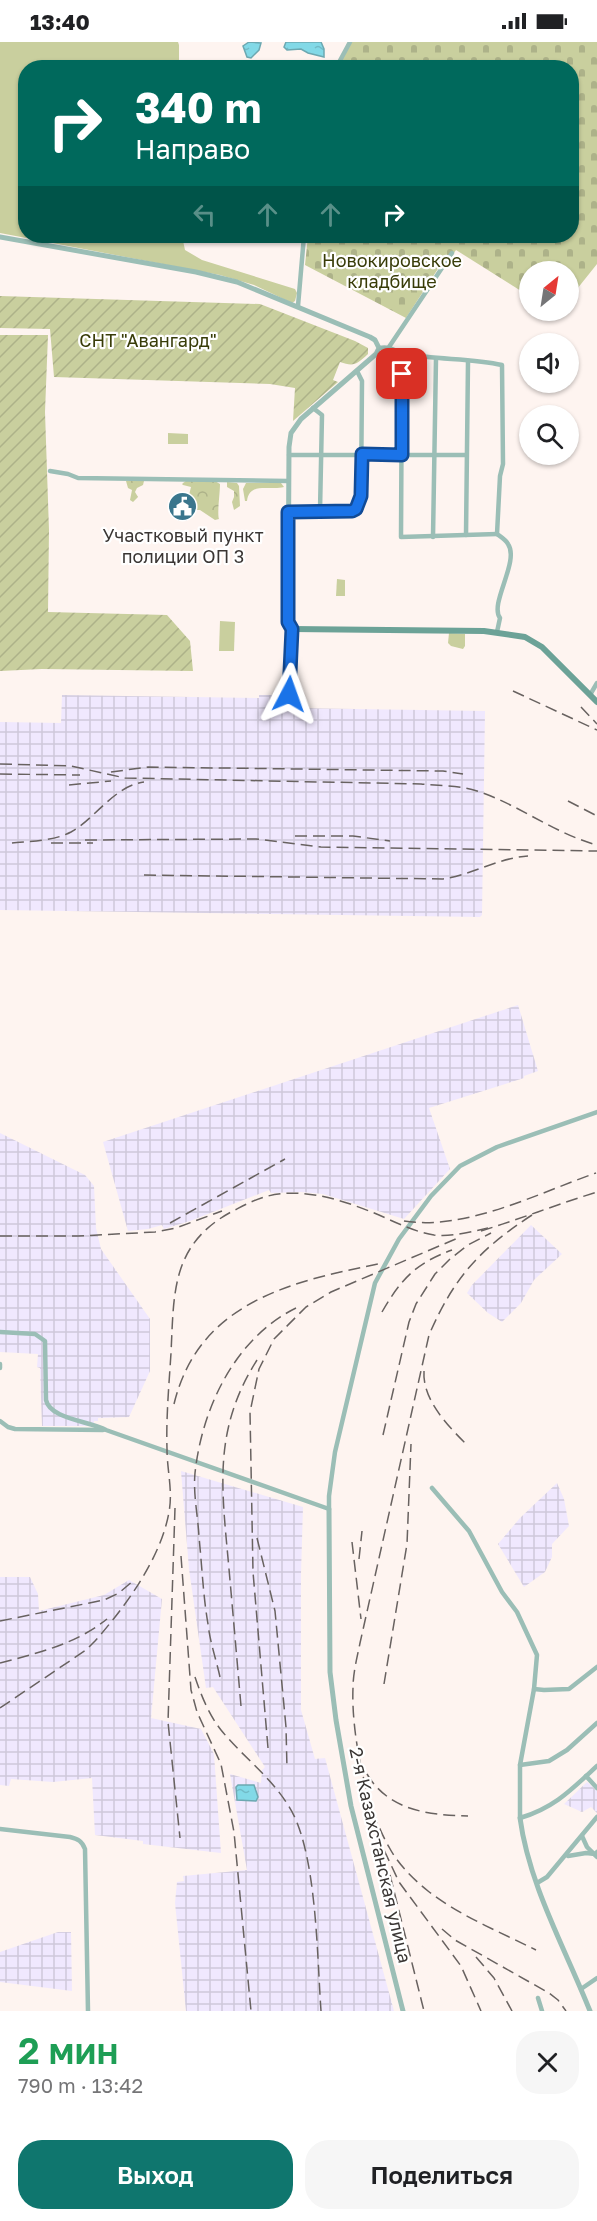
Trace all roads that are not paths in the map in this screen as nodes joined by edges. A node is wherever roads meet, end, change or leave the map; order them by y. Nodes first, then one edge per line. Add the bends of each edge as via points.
1 (350, 42) edge
2 (340, 60) edge
3 (0, 237) edge
4 (18, 240) edge
5 (33, 243) edge
6 (303, 243) edge
7 (452, 253) dead end
8 (297, 306) junction
9 (389, 347) junction
10 (379, 348) junction
11 (402, 353) junction
12 (436, 359) junction
13 (468, 362) junction
14 (357, 371) junction
15 (313, 408) junction
16 (321, 454) junction
17 (362, 454) junction
18 (434, 454) junction
19 (289, 455) junction
20 (402, 455) junction
21 (466, 455) junction
22 (50, 471) dead end
23 (288, 481) junction
24 (320, 511) junction
25 (288, 512) junction
26 (497, 534) junction
27 (466, 535) junction
28 (433, 537) junction
29 (292, 629) junction
30 (497, 632) junction
31 (597, 683) edge
32 (289, 694) dead end
33 (590, 694) junction
34 (597, 702) edge
35 (597, 1112) edge
36 (0, 1332) edge
37 (0, 1421) edge
38 (106, 1430) junction
39 (432, 1488) dead end
40 (329, 1509) junction
41 (597, 1667) edge
42 (534, 1689) junction
43 (597, 1723) edge
44 (520, 1766) junction
45 (597, 1766) edge
46 (586, 1776) junction
47 (597, 1788) edge
48 (597, 1817) edge
49 (520, 1818) junction
50 (0, 1829) edge
51 (582, 1836) junction
52 (596, 1854) edge
53 (566, 1857) junction
54 (537, 1883) junction
55 (597, 1978) edge
56 (581, 1989) junction
57 (538, 1998) dead end
58 (88, 2011) edge
59 (403, 2011) edge
60 (543, 2011) edge
61 (590, 2011) edge

1 - 2 street
3 - 4 street
5 - 8 street via 224,278
6 - 8 street
7 - 9 street
8 - 10 street via 375,340
9 - 10 street
9 - 11 street
10 - 14 street
11 - 12 street
11 - 20 street
12 - 13 street
12 - 18 street
13 - 21 street
13 - 26 street via 502,365 503,464
14 - 15 street
14 - 17 street via 362,381
15 - 16 street via 322,415
15 - 19 street via 291,433
16 - 17 street
16 - 19 street
16 - 24 street
17 - 20 street
17 - 24 street via 359,505 352,511
18 - 20 street
18 - 21 street
18 - 28 street
19 - 23 street
20 - 28 street via 401,537
21 - 27 street
22 - 23 street via 78,478
23 - 25 street
24 - 25 street
25 - 29 street via 288,622
26 - 27 street
26 - 30 street via 511,550 496,606 500,618
27 - 28 street
29 - 30 main road
29 - 32 street
30 - 33 main road via 525,637 542,646
31 - 33 street
33 - 34 main road
35 - 40 street, 2-я Казахстанская улица via 497,1147 460,1166 431,1196 399,1239 375,1283 335,1452
36 - 38 street via 43,1338 46,1400 50,1410
37 - 38 street via 12,1429
38 - 40 street
39 - 42 street via 469,1531 523,1623 537,1655
40 - 59 street, 2-я Казахстанская улица via 330,1672 336,1720 351,1806
41 - 42 street via 569,1689
42 - 44 street
43 - 44 street via 549,1761
44 - 49 street
45 - 46 street
46 - 47 street
46 - 49 street via 554,1804
48 - 51 street
49 - 54 street
50 - 58 street via 77,1839 83,1844
51 - 52 street
51 - 53 street
52 - 53 street
53 - 54 street
54 - 56 street
55 - 56 street
56 - 61 street
57 - 60 street

